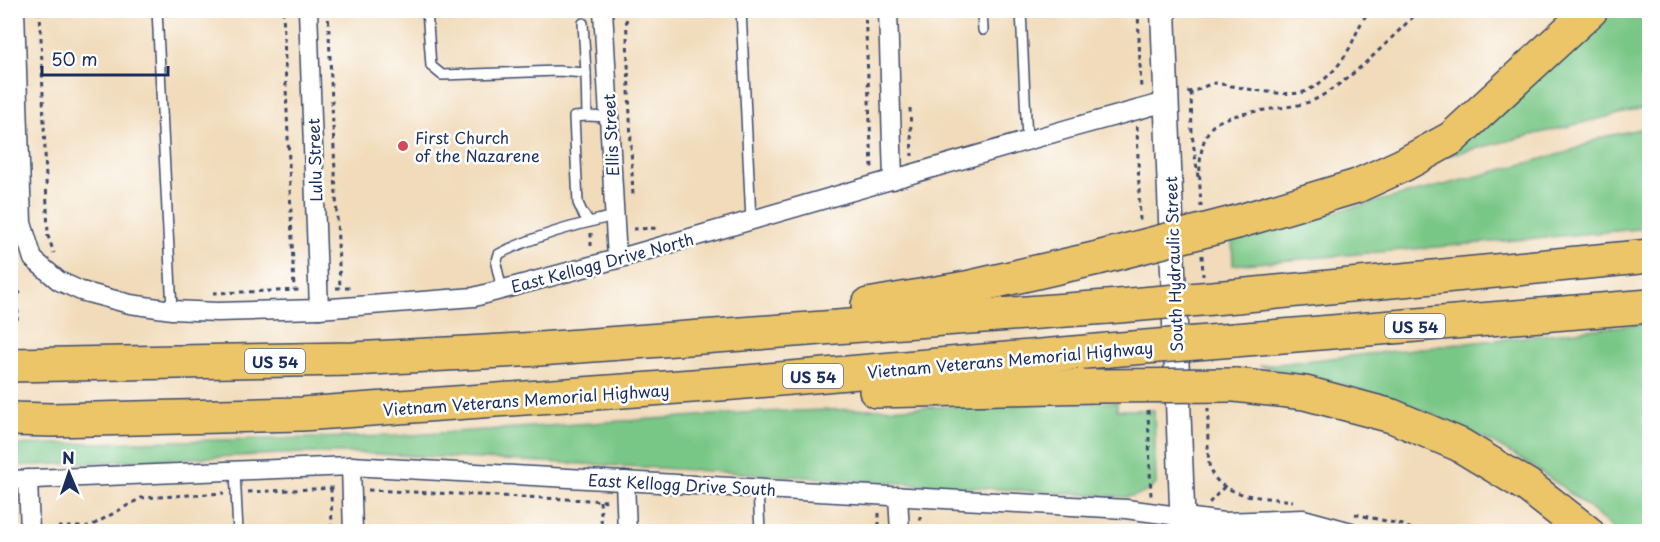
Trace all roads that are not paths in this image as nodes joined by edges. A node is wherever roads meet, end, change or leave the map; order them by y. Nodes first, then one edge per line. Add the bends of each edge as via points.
1 (15, 10) edge
2 (157, 10) edge
3 (308, 10) edge
4 (427, 10) edge
5 (603, 10) edge
6 (741, 10) edge
7 (888, 10) edge
8 (982, 10) edge
9 (1022, 10) edge
10 (1163, 10) edge
11 (1591, 10) edge
12 (583, 23) dead end
13 (983, 30) dead end
14 (586, 73) junction
15 (14, 80) edge
16 (1166, 102) junction
17 (587, 116) junction
18 (609, 117) junction
19 (1027, 141) junction
20 (893, 172) junction
21 (614, 216) junction
22 (751, 220) junction
23 (590, 222) junction
24 (1650, 256) edge
25 (617, 259) junction
26 (502, 290) junction
27 (1650, 306) edge
28 (319, 309) junction
29 (172, 310) junction
30 (539, 349) junction
31 (10, 365) edge
32 (517, 400) junction
33 (10, 419) edge
34 (52, 420) junction
35 (10, 424) edge
36 (351, 466) junction
37 (235, 471) junction
38 (19, 479) edge
39 (625, 481) junction
40 (758, 489) junction
41 (899, 514) edge
42 (1183, 524) edge
43 (30, 531) edge
44 (238, 531) edge
45 (353, 531) edge
46 (627, 531) edge
47 (760, 531) edge
48 (1351, 531) edge
49 (1587, 531) edge

1 - 15 street
2 - 29 lane
3 - 28 street, Lulu Street
4 - 14 lane via 431,66 442,75
5 - 18 street, Ellis Street
6 - 22 lane
7 - 20 street
8 - 13 lane
9 - 19 lane
10 - 16 street, South Hydraulic Street
11 - 30 highway, bridge via 1452,138 1357,186 1237,222 966,288
12 - 14 lane
14 - 17 lane
15 - 29 street, East Kellogg Drive North via 22,223 33,259 59,281 81,291
16 - 19 street, East Kellogg Drive North
16 - 42 street, South Hydraulic Street
17 - 18 lane
17 - 23 lane via 574,117 574,141 578,203
18 - 21 street, Ellis Street
19 - 20 street, East Kellogg Drive North
20 - 22 street, East Kellogg Drive North
21 - 23 lane
21 - 25 street, Ellis Street
22 - 25 street, East Kellogg Drive North
23 - 26 lane via 499,254 496,264
24 - 30 highway, US 54, bridge via 1107,307
25 - 26 street, East Kellogg Drive North
26 - 28 street, East Kellogg Drive North via 474,297
27 - 32 highway, Vietnam Veterans Memorial Highway / US 54, bridge
28 - 29 street, East Kellogg Drive North
30 - 31 highway, US 54 via 353,359
32 - 34 highway, Vietnam Veterans Memorial Highway / US 54 via 302,414
32 - 49 highway, bridge via 1096,386 1235,385 1305,393 1392,416 1470,451 1528,486
33 - 34 highway, Vietnam Veterans Memorial Highway / US 54
34 - 35 highway
36 - 37 street, East Kellogg Drive South
36 - 39 street, East Kellogg Drive South
36 - 45 street
37 - 38 street, East Kellogg Drive South
37 - 44 lane
38 - 43 street
39 - 40 street, East Kellogg Drive South
39 - 46 street
40 - 41 street, East Kellogg Drive South
40 - 47 lane
41 - 42 street, East Kellogg Drive South via 1126,509
42 - 48 street, East Kellogg Drive South via 1303,519

